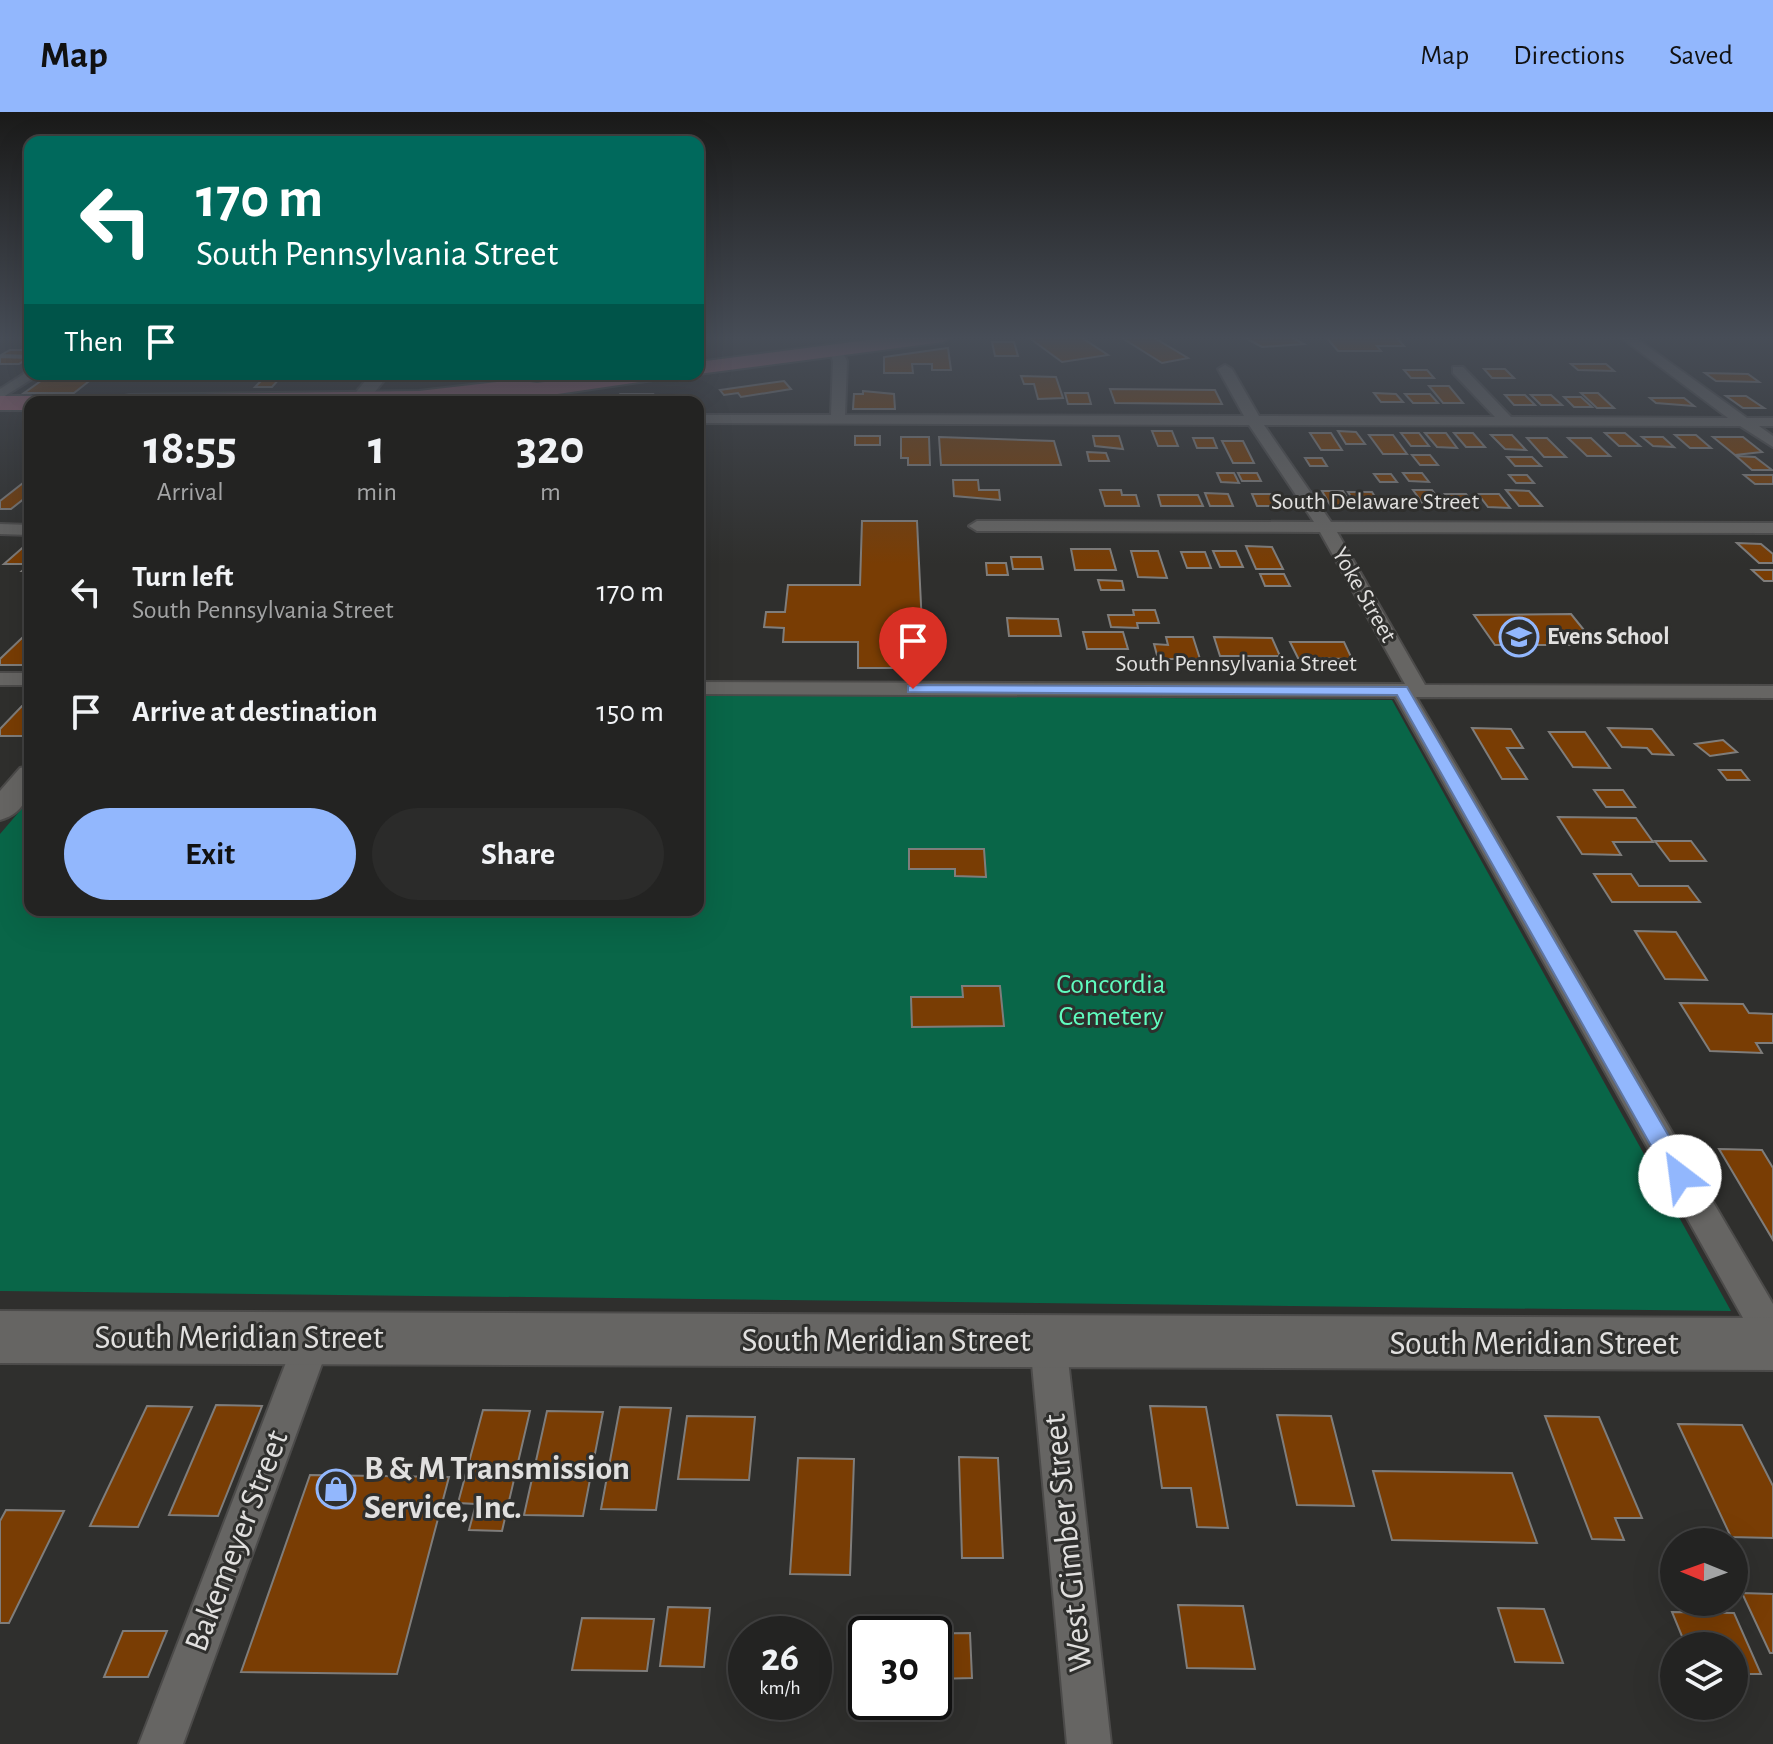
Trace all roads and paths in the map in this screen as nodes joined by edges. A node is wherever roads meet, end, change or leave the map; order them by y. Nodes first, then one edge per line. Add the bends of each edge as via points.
1 (838, 412) edge
2 (1249, 412) edge
3 (1499, 412) edge
4 (1729, 412) edge
5 (0, 417) edge
6 (24, 417) edge
7 (704, 419) edge
8 (838, 419) junction
9 (1254, 421) junction
10 (1507, 421) junction
11 (1743, 422) junction
12 (1773, 422) edge
13 (1773, 443) edge
14 (977, 526) dead end
15 (1325, 526) junction
16 (1773, 528) edge
17 (0, 529) edge
18 (24, 530) edge
19 (0, 679) edge
20 (24, 679) edge
21 (704, 688) edge
22 (1410, 690) junction
23 (1773, 692) edge
24 (24, 782) edge
25 (0, 810) edge
26 (0, 1337) edge
27 (1773, 1338) edge
28 (313, 1339) junction
29 (1048, 1342) junction
30 (1773, 1344) edge
31 (161, 1744) edge
32 (1089, 1744) edge

1 - 8 street
2 - 9 street, Yoke Street
3 - 10 street
4 - 11 street
5 - 6 main road
7 - 8 street
8 - 9 street
9 - 10 street
9 - 15 street, Yoke Street
10 - 11 street
11 - 12 street
11 - 13 street
14 - 15 street, South Delaware Street
15 - 16 street, South Delaware Street
15 - 22 street, Yoke Street
17 - 18 street
19 - 20 street
21 - 22 street, South Pennsylvania Street
22 - 23 street, South Pennsylvania Street
22 - 27 street, Yoke Street
24 - 25 street
26 - 28 main road, South Meridian Street
28 - 29 main road, South Meridian Street
28 - 31 street, Bakemeyer Street
29 - 30 main road, South Meridian Street
29 - 32 street, West Gimber Street

